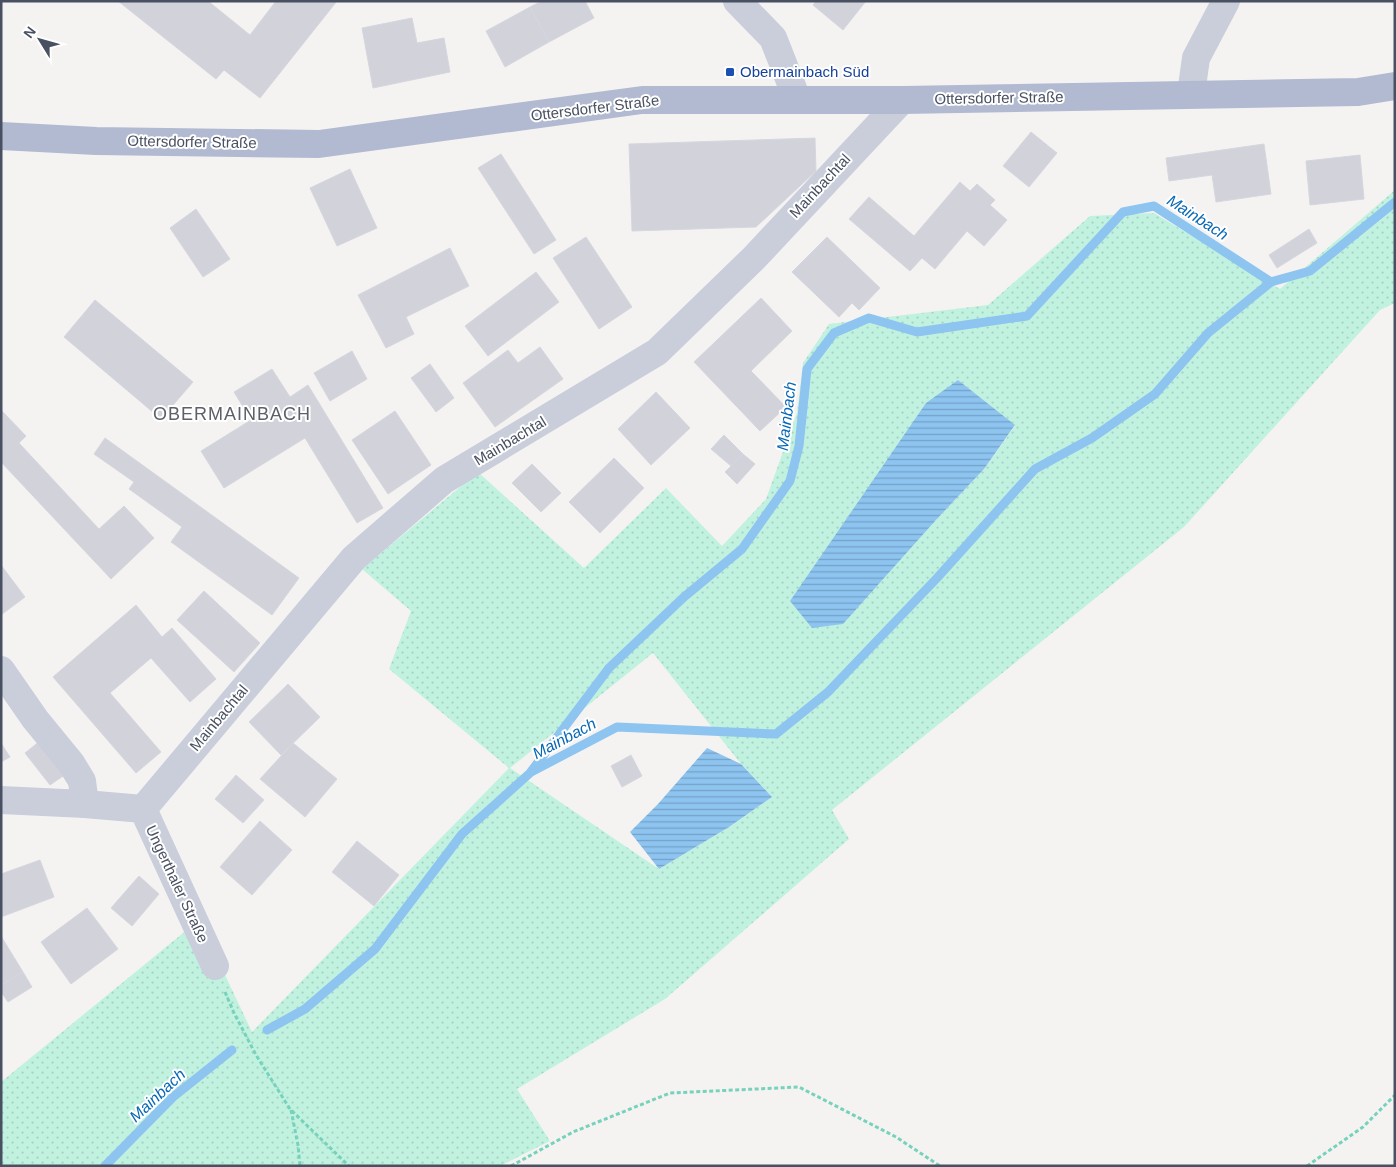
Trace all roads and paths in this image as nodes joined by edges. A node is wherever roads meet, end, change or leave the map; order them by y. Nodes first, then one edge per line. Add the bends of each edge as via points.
1 (737, 1) edge
2 (1226, 1) edge
3 (1395, 86) edge
4 (1190, 94) junction
5 (797, 99) junction
6 (902, 100) junction
7 (1, 136) edge
8 (1, 670) edge
9 (1, 800) edge
10 (85, 804) junction
11 (143, 809) junction
12 (215, 966) joint
13 (1395, 1095) edge
14 (290, 1108) junction
15 (300, 1166) edge
16 (349, 1166) edge
17 (511, 1166) edge
18 (940, 1166) edge
19 (1307, 1166) edge

1 - 5 street via 773,38
2 - 4 street via 1196,58
3 - 4 main road, Ottersdorfer Straße via 1358,92
4 - 6 main road, Ottersdorfer Straße
5 - 6 main road, Ottersdorfer Straße
5 - 7 main road, Ottersdorfer Straße via 642,100 319,144 96,141
6 - 11 street, Mainbachtal via 754,258 657,352 444,480 354,558
8 - 10 street via 82,782
9 - 10 street, Ungerthaler Straße
10 - 11 street, Ungerthaler Straße
11 - 12 street, Ungerthaler Straße
12 - 14 path via 256,1055
13 - 19 path via 1363,1127
14 - 15 path
14 - 16 path
17 - 18 path via 573,1132 670,1094 798,1088 896,1137

